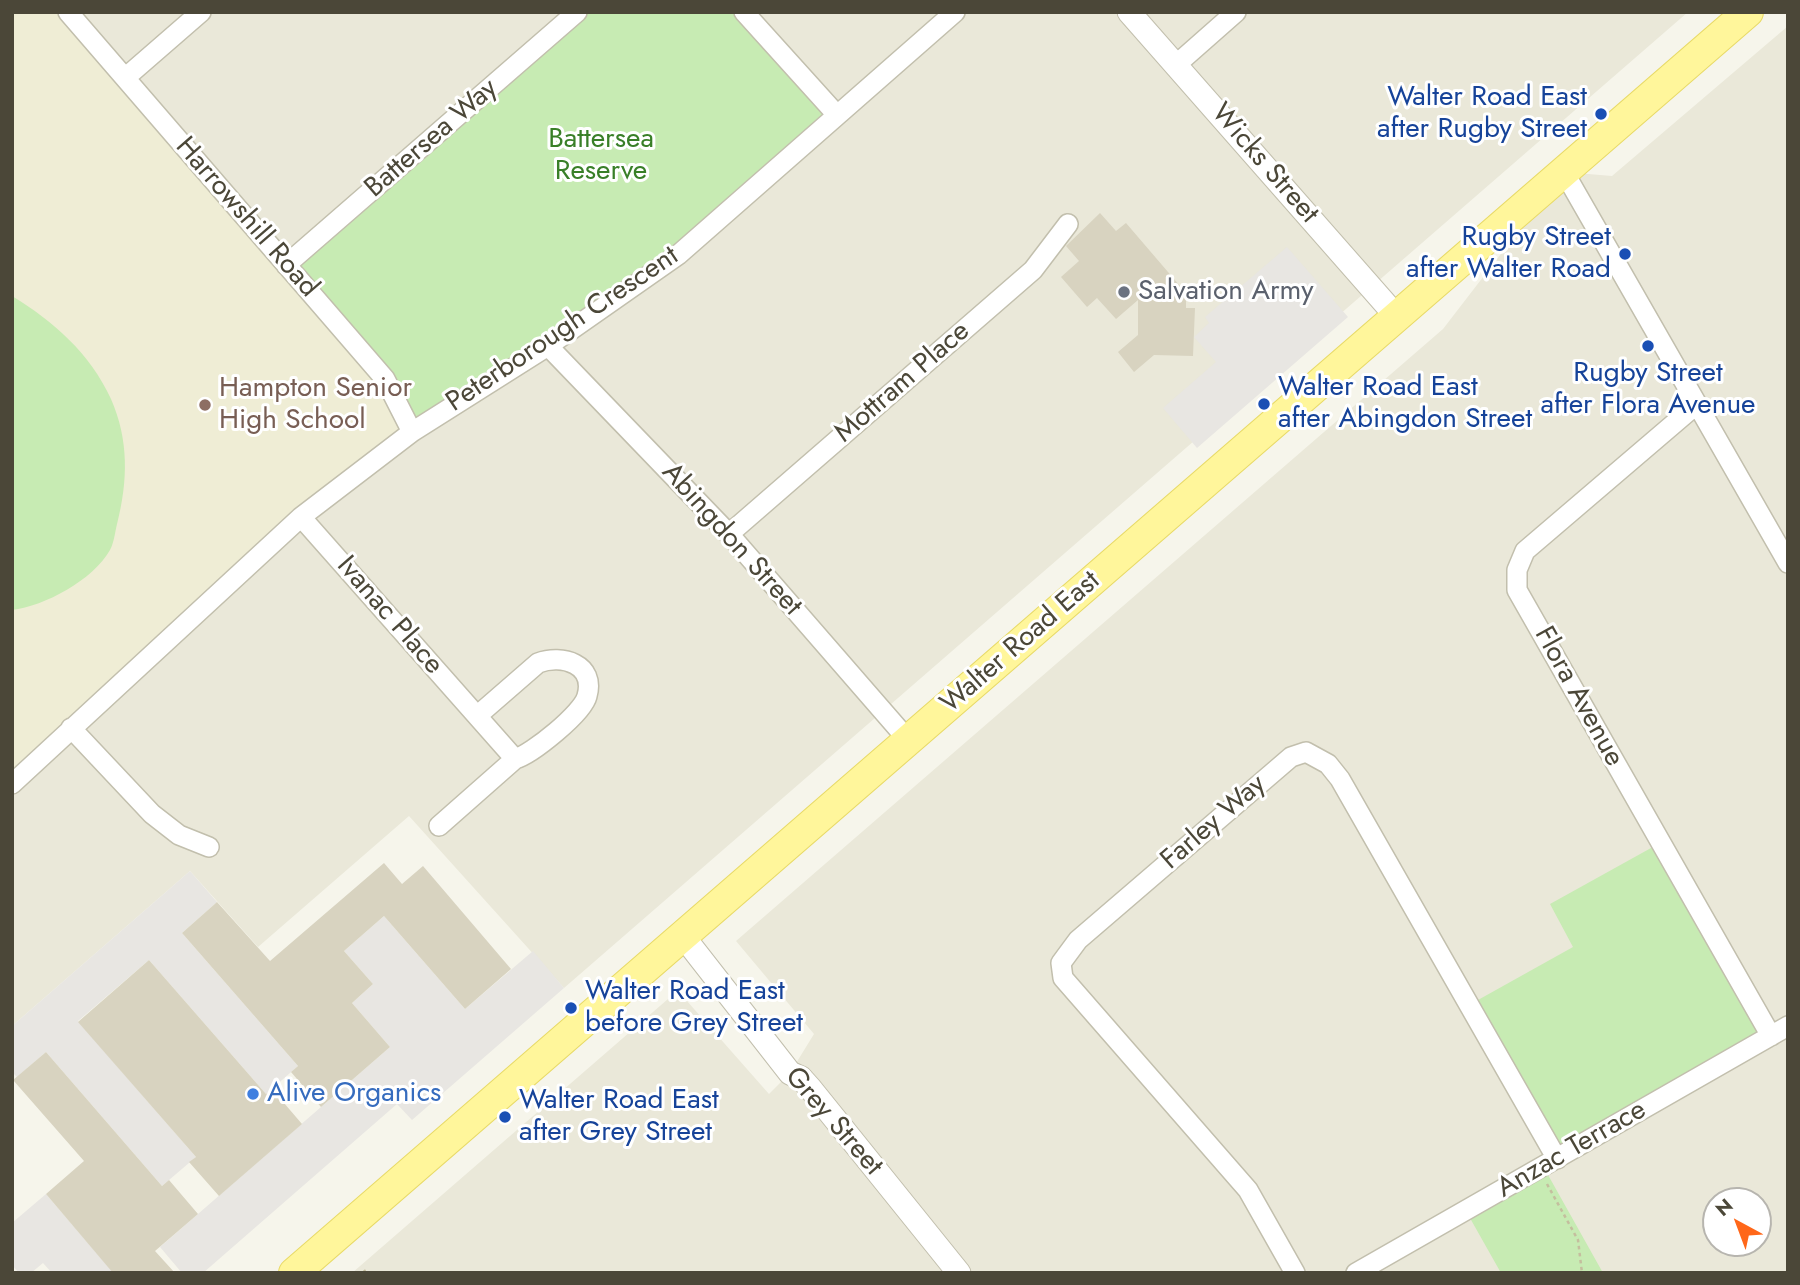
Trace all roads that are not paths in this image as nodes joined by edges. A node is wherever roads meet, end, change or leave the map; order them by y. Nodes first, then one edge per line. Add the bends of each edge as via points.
1 (68, 12) edge
2 (201, 12) edge
3 (577, 12) edge
4 (744, 12) edge
5 (955, 12) edge
6 (1129, 12) edge
7 (1236, 12) edge
8 (1748, 12) edge
9 (1177, 64) junction
10 (125, 78) junction
11 (837, 115) junction
12 (1564, 172) junction
13 (1068, 224) dead end
14 (286, 265) junction
15 (1396, 317) junction
16 (548, 346) junction
17 (1697, 404) junction
18 (412, 432) junction
19 (301, 517) junction
20 (729, 534) junction
21 (1788, 563) edge
22 (477, 716) junction
23 (71, 728) junction
24 (908, 740) junction
25 (515, 759) junction
26 (12, 783) edge
27 (439, 826) dead end
28 (209, 847) dead end
29 (683, 936) junction
30 (1779, 1031) edge
31 (1557, 1159) junction
32 (294, 1273) edge
33 (959, 1273) edge
34 (1296, 1273) edge
35 (1356, 1273) edge

1 - 10 street, Harrowshill Road
2 - 10 street
3 - 14 street, Battersea Way
4 - 11 street
5 - 11 street, Peterborough Crescent
6 - 9 street, Wicks Street
7 - 9 street
8 - 12 main road, Walter Road East
9 - 15 street, Wicks Street
10 - 14 street, Harrowshill Road
11 - 16 street, Peterborough Crescent via 678,255
12 - 15 main road, Walter Road East
12 - 17 street
13 - 20 street, Mottram Place via 1032,270
14 - 18 street, Harrowshill Road via 385,379
15 - 24 main road, Walter Road East
16 - 18 street, Peterborough Crescent
16 - 20 street, Abingdon Street
17 - 21 street
17 - 30 street, Flora Avenue via 1525,551 1515,579 1517,590
18 - 19 street, Peterborough Crescent
19 - 22 street, Ivanac Place
19 - 23 street, Peterborough Crescent
20 - 24 street, Abingdon Street
22 - 25 street, Ivanac Place
22 - 25 street via 538,663 558,659 579,665 588,687 581,708 527,755
23 - 26 street, Peterborough Crescent
23 - 28 street via 152,814 179,835
24 - 29 main road, Walter Road East
25 - 27 street
29 - 32 main road, Walter Road East
29 - 33 street, Grey Street via 790,1073 810,1088
30 - 31 street, Anzac Terrace
31 - 34 street, Farley Way via 1340,779 1328,764 1306,751 1291,757 1078,940 1061,963 1063,978 1248,1190
31 - 35 street, Anzac Terrace

